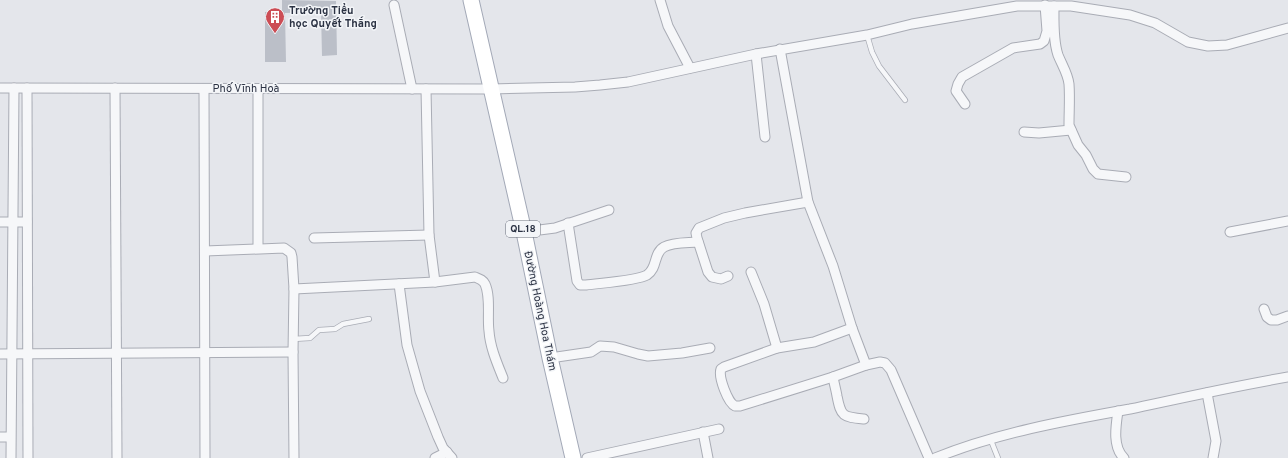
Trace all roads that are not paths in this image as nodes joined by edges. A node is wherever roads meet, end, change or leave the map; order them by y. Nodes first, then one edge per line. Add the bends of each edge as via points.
1 (471, 0) edge
2 (660, 0) edge
3 (1051, 4) edge
4 (394, 5) dead end
5 (1288, 28) edge
6 (867, 35) junction
7 (780, 49) junction
8 (756, 54) junction
9 (690, 68) junction
10 (0, 88) edge
11 (14, 88) junction
12 (27, 88) junction
13 (115, 88) junction
14 (204, 89) junction
15 (258, 89) junction
16 (412, 89) junction
17 (426, 89) junction
18 (491, 89) junction
19 (905, 100) dead end
20 (965, 104) dead end
21 (1071, 130) junction
22 (1024, 132) dead end
23 (765, 137) dead end
24 (1126, 177) dead end
25 (808, 202) junction
26 (609, 210) dead end
27 (1288, 221) edge
28 (0, 222) edge
29 (12, 222) junction
30 (27, 222) junction
31 (568, 223) junction
32 (524, 232) junction
33 (1230, 232) dead end
34 (429, 235) junction
35 (314, 238) dead end
36 (698, 242) junction
37 (258, 248) junction
38 (205, 251) junction
39 (751, 272) dead end
40 (728, 276) dead end
41 (435, 282) junction
42 (399, 284) junction
43 (294, 289) junction
44 (1264, 309) dead end
45 (1288, 316) edge
46 (368, 319) dead end
47 (852, 328) junction
48 (293, 338) junction
49 (710, 348) dead end
50 (777, 348) junction
51 (293, 352) junction
52 (28, 353) junction
53 (116, 353) junction
54 (205, 353) junction
55 (0, 354) edge
56 (13, 354) junction
57 (550, 358) junction
58 (866, 365) junction
59 (832, 377) junction
60 (1288, 377) edge
61 (503, 378) dead end
62 (1206, 394) junction
63 (1118, 411) junction
64 (864, 419) dead end
65 (719, 429) dead end
66 (703, 432) junction
67 (0, 437) edge
68 (10, 437) junction
69 (990, 438) junction
70 (450, 455) edge
71 (11, 458) edge
72 (28, 458) edge
73 (117, 458) edge
74 (205, 458) edge
75 (294, 458) edge
76 (435, 458) edge
77 (573, 458) edge
78 (587, 458) edge
79 (708, 458) edge
80 (929, 458) edge
81 (935, 458) edge
82 (998, 458) edge
83 (1124, 458) edge
84 (1213, 458) edge

1 - 18 main road, Đường Hoàng Hoa Thám / QL.18
2 - 9 street via 668,26
3 - 5 street, Phố Vĩnh Hoà via 1130,15 1155,23 1188,42 1208,46 1227,45
3 - 6 street, Phố Vĩnh Hoà via 1016,6 912,24
3 - 20 street via 1044,41 1040,44 1013,48 962,76 956,91
3 - 21 street via 1058,55 1069,84
4 - 16 street
6 - 7 street, Phố Vĩnh Hoà
6 - 19 lane via 878,66
7 - 8 street, Phố Vĩnh Hoà
7 - 25 street
8 - 9 street, Phố Vĩnh Hoà
8 - 23 street
9 - 18 street, Phố Vĩnh Hoà via 628,82 600,85
10 - 11 street, Phố Vĩnh Hoà
11 - 12 street, Phố Vĩnh Hoà
11 - 29 street
12 - 13 street, Phố Vĩnh Hoà
12 - 30 street
13 - 14 street, Phố Vĩnh Hoà
13 - 53 street
14 - 15 street, Phố Vĩnh Hoà
14 - 38 street
15 - 16 street, Phố Vĩnh Hoà
15 - 37 street
16 - 17 street, Phố Vĩnh Hoà
17 - 18 street, Phố Vĩnh Hoà
17 - 34 street
18 - 32 main road, Đường Hoàng Hoa Thám / QL.18
21 - 22 street via 1039,134
21 - 24 street via 1078,146 1098,174
25 - 36 street via 745,213 711,223 699,228 696,233
25 - 47 street via 833,266
26 - 31 street
27 - 33 street
28 - 29 street
29 - 30 street
29 - 56 street
30 - 52 street
31 - 32 street via 555,228
31 - 36 street via 576,281 580,285 646,275 654,268 657,255 663,248 668,245
32 - 57 main road, Đường Hoàng Hoa Thám / QL.18
34 - 35 street
34 - 41 street
36 - 40 street via 712,277
37 - 38 street
37 - 43 street via 284,248 291,253
38 - 54 street
39 - 50 street
41 - 42 street
41 - 61 street via 476,277 481,279 487,292 488,331
42 - 43 street
42 - 70 street via 408,345 420,391 438,437
43 - 48 street
44 - 45 street via 1271,320
46 - 48 lane via 343,324 335,329 319,330 310,338
47 - 50 street via 814,342
47 - 58 street
48 - 51 street
49 - 57 street via 648,356 600,346 591,352
50 - 59 street via 721,369 720,375 732,404 740,406
51 - 54 street
51 - 75 street
52 - 53 street
52 - 56 street
52 - 72 street
53 - 54 street
53 - 73 street
54 - 74 street
55 - 56 street
56 - 68 street
57 - 77 main road, Đường Hoàng Hoa Thám / QL.18
58 - 59 street
58 - 80 street via 880,362 892,370
59 - 64 street via 840,410 844,415
60 - 62 street
62 - 63 street
62 - 84 street via 1216,441
63 - 69 street
63 - 83 street via 1117,447
65 - 66 street
66 - 78 street
66 - 79 street
67 - 68 street
68 - 71 street
69 - 81 street
69 - 82 lane
70 - 76 street

